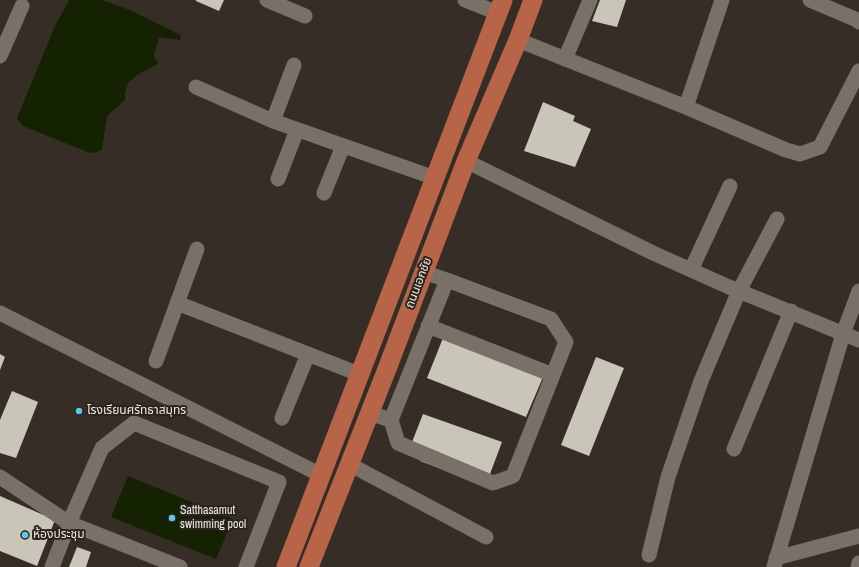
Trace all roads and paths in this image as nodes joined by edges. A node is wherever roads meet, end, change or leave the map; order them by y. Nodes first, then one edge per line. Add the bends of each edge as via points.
1 (267, 0) edge
2 (465, 0) edge
3 (533, 0) edge
4 (590, 0) edge
5 (722, 0) edge
6 (810, 0) edge
7 (22, 6) dead end
8 (501, 7) edge
9 (305, 16) dead end
10 (859, 22) edge
11 (518, 40) junction
12 (0, 56) edge
13 (565, 59) junction
14 (294, 65) dead end
15 (859, 71) edge
16 (196, 87) dead end
17 (686, 107) junction
18 (273, 121) junction
19 (296, 130) junction
20 (343, 146) junction
21 (466, 160) junction
22 (435, 178) junction
23 (278, 179) dead end
24 (730, 186) dead end
25 (324, 193) dead end
26 (777, 219) dead end
27 (197, 249) dead end
28 (691, 270) junction
29 (423, 272) junction
30 (447, 280) junction
31 (739, 291) junction
32 (859, 291) edge
33 (177, 304) junction
34 (791, 311) junction
35 (0, 313) edge
36 (428, 326) junction
37 (843, 334) junction
38 (859, 340) edge
39 (308, 354) junction
40 (156, 361) dead end
41 (362, 367) junction
42 (552, 375) junction
43 (369, 413) junction
44 (282, 418) dead end
45 (391, 420) junction
46 (734, 449) dead end
47 (349, 464) junction
48 (321, 476) junction
49 (0, 477) edge
50 (69, 523) junction
51 (859, 536) edge
52 (486, 537) dead end
53 (649, 555) dead end
54 (775, 563) edge
55 (859, 563) edge
56 (52, 567) edge
57 (180, 567) edge
58 (246, 567) edge
59 (286, 567) edge
60 (309, 567) edge
61 (858, 567) edge

1 - 9 street
2 - 8 street
3 - 11 main road, ถนนเอกชัย
4 - 13 street
5 - 17 street
6 - 10 street
7 - 12 street
8 - 22 main road, ถนนเอกชัย
11 - 13 street
11 - 21 main road, ถนนเอกชัย
13 - 17 street
14 - 18 street
15 - 17 street via 820,147 800,154
16 - 18 street
18 - 19 street
19 - 20 street
19 - 23 street
20 - 22 street
20 - 25 street
21 - 28 street
21 - 29 main road, ถนนเอกชัย
22 - 41 main road, ถนนเอกชัย
24 - 28 street
26 - 31 street
27 - 33 street
28 - 31 street
29 - 30 street
29 - 43 main road, ถนนเอกชัย
30 - 36 street
30 - 42 street via 551,320 566,342
31 - 34 street
31 - 53 street via 701,381 670,470
32 - 37 street
33 - 39 street
33 - 40 street
34 - 37 street
34 - 46 street
35 - 48 street
36 - 42 street
36 - 45 street
37 - 38 street
37 - 54 street
39 - 41 street
39 - 44 street
41 - 48 main road, ถนนเอกชัย
42 - 45 street via 513,476 493,483 398,443
43 - 45 street
43 - 47 main road, ถนนเอกชัย
47 - 52 street
47 - 60 main road, ถนนเอกชัย
48 - 59 main road, ถนนเอกชัย
49 - 50 street
50 - 56 street
50 - 57 street
50 - 58 street via 102,448 134,423 279,482
51 - 54 street
55 - 61 street

